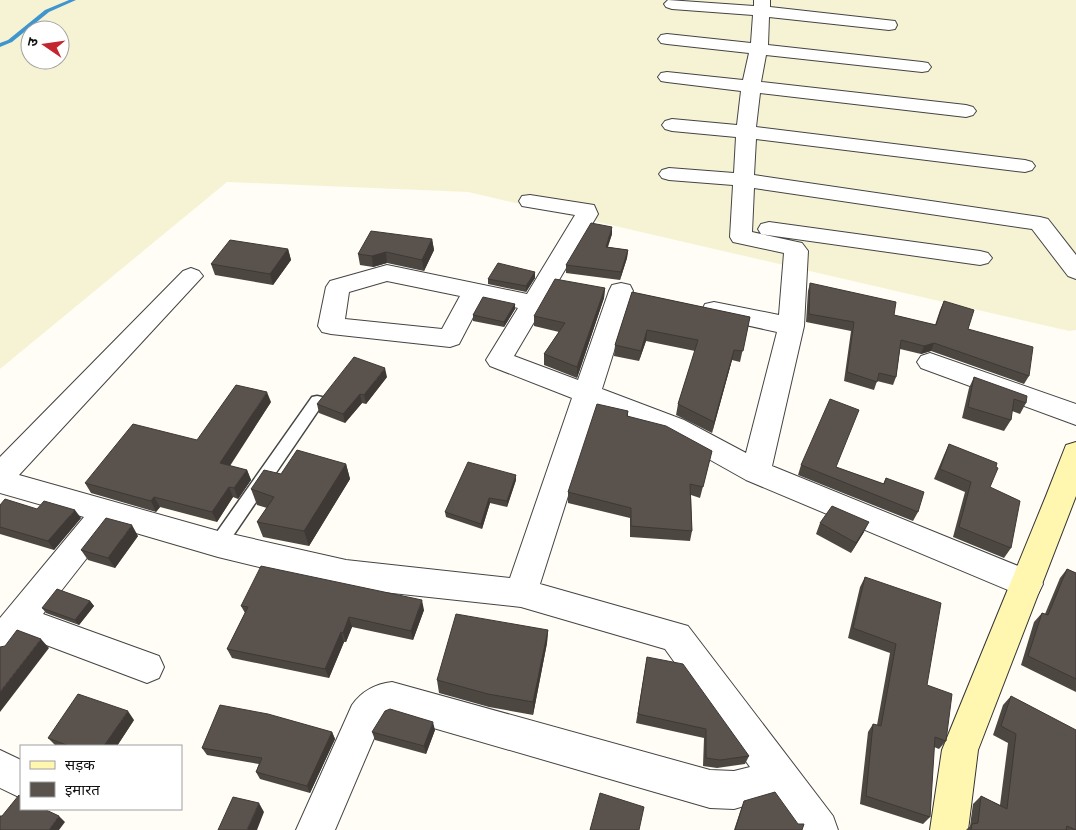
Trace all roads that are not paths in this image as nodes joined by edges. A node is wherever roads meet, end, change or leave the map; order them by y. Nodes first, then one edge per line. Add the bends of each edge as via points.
1 (672, 4) dead end
2 (761, 6) edge
3 (889, 25) dead end
4 (667, 40) dead end
5 (759, 49) junction
6 (922, 67) dead end
7 (667, 77) dead end
8 (751, 86) junction
9 (966, 110) dead end
10 (672, 126) dead end
11 (746, 132) junction
12 (1025, 166) dead end
13 (669, 174) dead end
14 (744, 180) junction
15 (530, 201) dead end
16 (740, 225) junction
17 (980, 258) dead end
18 (1076, 271) edge
19 (191, 276) dead end
20 (547, 279) junction
21 (575, 283) edge
22 (476, 291) junction
23 (622, 292) dead end
24 (533, 303) junction
25 (688, 305) edge
26 (791, 326) junction
27 (930, 362) dead end
28 (589, 394) junction
29 (318, 401) edge
30 (1076, 415) edge
31 (1076, 453) edge
32 (756, 472) junction
33 (0, 476) edge
34 (0, 481) edge
35 (1069, 500) edge
36 (106, 513) junction
37 (218, 544) junction
38 (1027, 584) junction
39 (521, 593) junction
40 (9, 631) edge
41 (147, 667) dead end
42 (0, 769) edge
43 (780, 777) junction
44 (20, 779) edge
45 (315, 830) edge
46 (819, 830) edge
47 (949, 830) edge

1 - 2 street
2 - 3 street
2 - 5 street
4 - 5 street
5 - 6 street
5 - 8 street
7 - 8 street
8 - 9 street
8 - 11 street
10 - 11 street
11 - 12 street
11 - 14 street
13 - 14 street
14 - 16 street
14 - 18 street via 1040,224
15 - 20 street via 587,212
16 - 17 street
16 - 26 street via 742,238 796,250
19 - 33 street
20 - 21 street
20 - 24 street
22 - 22 street via 387,273 338,287 331,326 450,338
22 - 24 street
23 - 28 street
24 - 28 street via 499,360
25 - 26 street
26 - 32 street
27 - 30 street
28 - 32 street via 674,427
28 - 39 street
29 - 37 lane
31 - 35 main road
32 - 38 street
34 - 36 street
35 - 38 main road
36 - 37 street
36 - 40 street
37 - 39 street via 346,574
38 - 47 main road via 960,750
39 - 43 street via 676,637
40 - 41 street
42 - 44 street
43 - 45 street via 734,790 710,788 392,699 380,700 373,704 365,717
43 - 46 street

